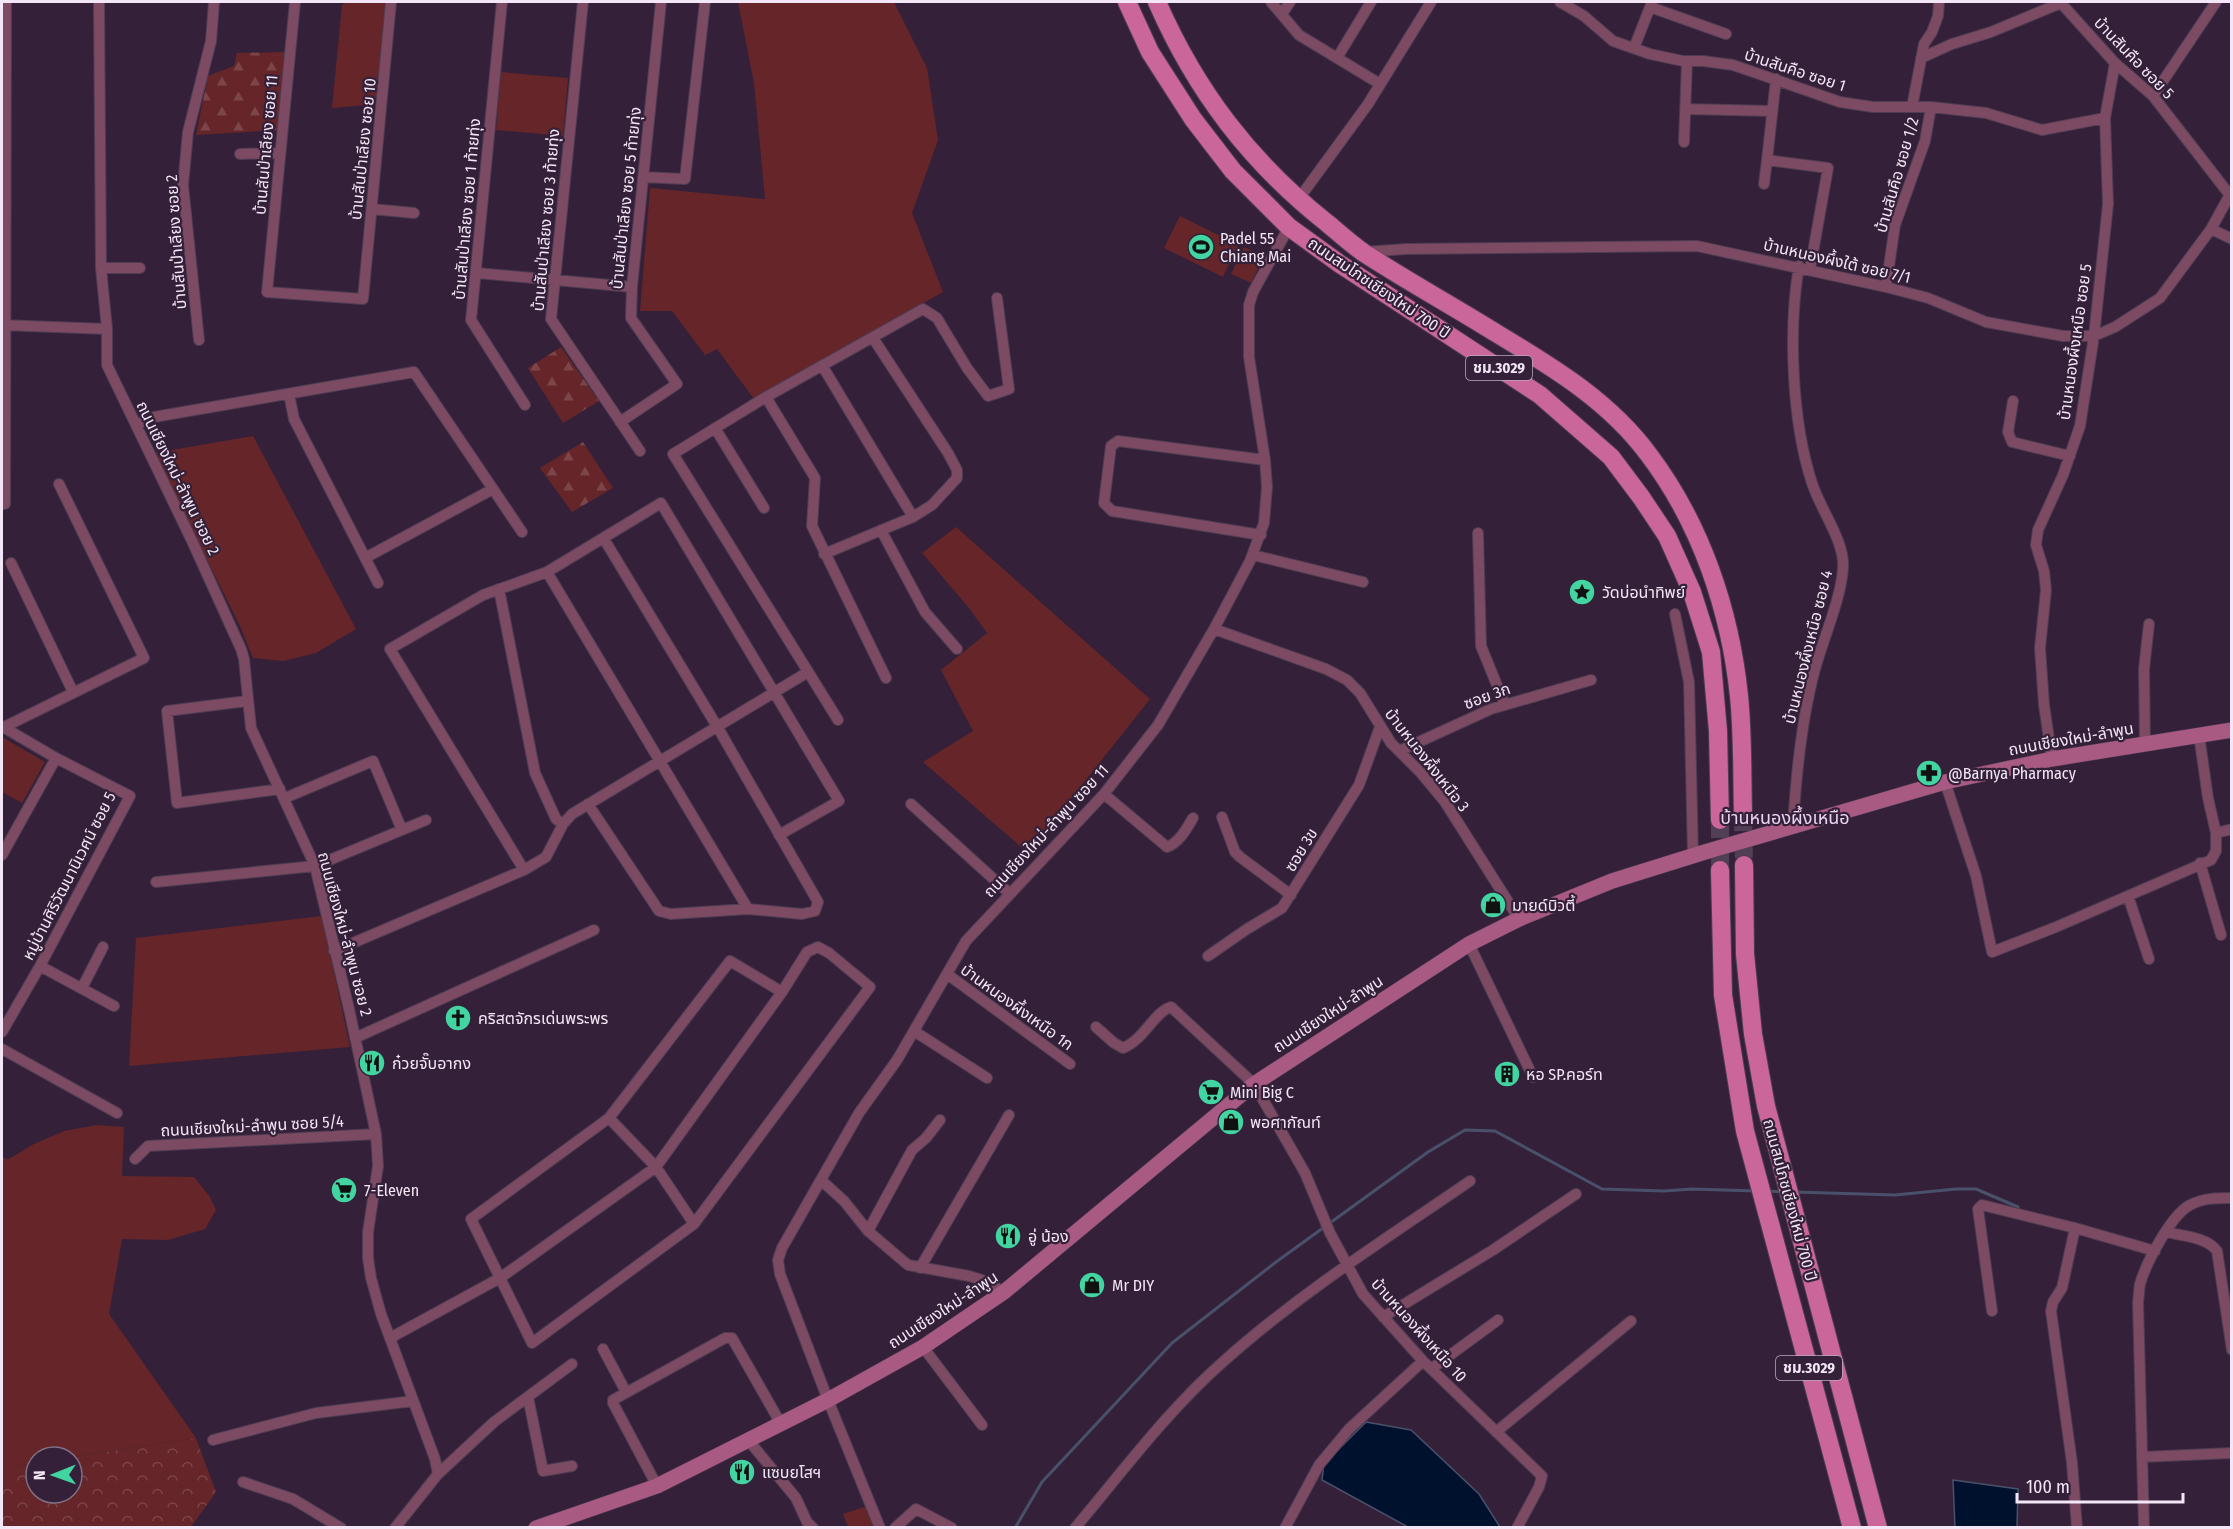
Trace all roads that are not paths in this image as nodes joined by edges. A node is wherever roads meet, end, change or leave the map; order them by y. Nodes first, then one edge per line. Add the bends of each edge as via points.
1 (6, 2) edge
2 (99, 2) edge
3 (214, 2) edge
4 (295, 2) edge
5 (391, 2) edge
6 (502, 2) edge
7 (583, 2) edge
8 (661, 2) edge
9 (705, 2) edge
10 (1127, 2) edge
11 (1157, 2) edge
12 (1271, 2) edge
13 (1290, 2) edge
14 (1371, 2) edge
15 (1431, 2) edge
16 (1560, 2) edge
17 (1939, 2) edge
18 (2061, 2) edge
19 (2216, 2) edge
20 (1651, 4) edge
21 (1282, 15) junction
22 (1726, 34) dead end
23 (1634, 48) junction
24 (1337, 58) junction
25 (1921, 58) junction
26 (1687, 61) junction
27 (2115, 63) junction
28 (1776, 79) junction
29 (1380, 84) junction
30 (4, 90) edge
31 (2153, 96) junction
32 (1912, 107) junction
33 (1931, 108) junction
34 (1686, 109) junction
35 (1773, 111) junction
36 (2105, 118) junction
37 (1684, 142) dead end
38 (280, 153) junction
39 (240, 154) dead end
40 (1767, 160) junction
41 (643, 177) junction
42 (1764, 184) dead end
43 (2230, 193) edge
44 (1298, 200) junction
45 (372, 209) junction
46 (414, 213) dead end
47 (1289, 227) junction
48 (2211, 228) junction
49 (2232, 239) edge
50 (1363, 252) junction
51 (1799, 266) junction
52 (101, 268) junction
53 (140, 268) dead end
54 (1810, 269) junction
55 (477, 273) junction
56 (554, 280) junction
57 (1886, 286) junction
58 (632, 287) junction
59 (997, 298) dead end
60 (363, 299) joint
61 (3, 325) edge
62 (107, 329) junction
63 (2094, 336) junction
64 (873, 338) junction
65 (199, 340) dead end
66 (823, 367) junction
67 (290, 394) junction
68 (766, 397) junction
69 (2013, 401) dead end
70 (525, 405) dead end
71 (620, 422) junction
72 (136, 424) junction
73 (715, 428) junction
74 (640, 451) dead end
75 (2070, 456) junction
76 (1265, 460) junction
77 (59, 484) dead end
78 (493, 489) junction
79 (3, 504) edge
80 (764, 508) dead end
81 (913, 517) junction
82 (881, 530) junction
83 (522, 532) dead end
84 (1478, 533) dead end
85 (1261, 535) junction
86 (604, 539) junction
87 (824, 554) junction
88 (1253, 555) junction
89 (365, 558) junction
90 (12, 563) dead end
91 (547, 572) junction
92 (1363, 582) dead end
93 (378, 583) dead end
94 (499, 589) junction
95 (1674, 614) dead end
96 (2149, 624) dead end
97 (1214, 629) junction
98 (957, 649) dead end
99 (808, 672) junction
100 (886, 678) dead end
101 (1591, 680) dead end
102 (74, 692) junction
103 (775, 693) junction
104 (247, 701) junction
105 (1505, 705) junction
106 (838, 720) dead end
107 (2, 727) edge
108 (1380, 727) junction
109 (718, 728) junction
110 (2232, 730) edge
111 (2199, 735) junction
112 (2145, 745) junction
113 (1399, 751) junction
114 (56, 758) junction
115 (2052, 759) junction
116 (660, 763) junction
117 (1945, 782) junction
118 (282, 794) junction
119 (1104, 794) junction
120 (588, 804) junction
121 (911, 804) dead end
122 (1743, 813) tunnel mouth
123 (1222, 817) dead end
124 (1193, 818) dead end
125 (426, 820) dead end
126 (1720, 820) tunnel mouth
127 (563, 824) junction
128 (1793, 827) junction
129 (2232, 829) edge
130 (402, 830) junction
131 (2216, 833) junction
132 (779, 835) junction
133 (2, 855) edge
134 (1693, 855) junction
135 (2205, 861) junction
136 (1744, 865) tunnel mouth
137 (315, 866) junction
138 (524, 870) junction
139 (1720, 870) tunnel mouth
140 (156, 882) dead end
141 (1010, 893) junction
142 (1291, 895) junction
143 (2128, 896) junction
144 (748, 909) junction
145 (1519, 919) junction
146 (594, 930) dead end
147 (2221, 935) dead end
148 (1469, 944) junction
149 (103, 947) dead end
150 (334, 951) junction
151 (1208, 956) dead end
152 (2149, 959) dead end
153 (40, 966) junction
154 (946, 974) junction
155 (82, 988) junction
156 (782, 992) junction
157 (114, 1006) dead end
158 (1096, 1027) dead end
159 (914, 1031) junction
160 (2, 1032) edge
161 (356, 1038) junction
162 (2, 1049) edge
163 (1070, 1064) dead end
164 (1533, 1077) dead end
165 (987, 1078) dead end
166 (1254, 1084) junction
167 (117, 1113) dead end
168 (1009, 1115) dead end
169 (609, 1118) junction
170 (940, 1120) dead end
171 (376, 1134) junction
172 (135, 1159) dead end
173 (656, 1167) junction
174 (822, 1181) junction
175 (1470, 1181) dead end
176 (1576, 1194) dead end
177 (2232, 1198) edge
178 (694, 1224) junction
179 (2075, 1228) junction
180 (868, 1231) junction
181 (2166, 1232) junction
182 (2155, 1251) junction
183 (1346, 1266) junction
184 (920, 1268) junction
185 (500, 1278) junction
186 (1004, 1292) junction
187 (1992, 1311) dead end
188 (1383, 1317) junction
189 (1498, 1320) dead end
190 (1631, 1321) dead end
191 (390, 1338) junction
192 (923, 1347) junction
193 (603, 1349) dead end
194 (2232, 1350) edge
195 (572, 1364) dead end
196 (1427, 1365) junction
197 (626, 1392) junction
198 (528, 1397) junction
199 (828, 1400) junction
200 (413, 1401) junction
201 (780, 1424) junction
202 (982, 1425) dead end
203 (1496, 1432) junction
204 (213, 1440) dead end
205 (748, 1441) junction
206 (2232, 1453) edge
207 (2142, 1457) junction
208 (572, 1466) dead end
209 (438, 1474) junction
210 (243, 1482) dead end
211 (657, 1486) junction
212 (565, 1523) edge
213 (341, 1527) edge
214 (395, 1527) edge
215 (536, 1527) edge
216 (813, 1527) edge
217 (880, 1527) edge
218 (895, 1527) edge
219 (952, 1527) edge
220 (1075, 1527) edge
221 (1285, 1527) edge
222 (1517, 1527) edge
223 (1852, 1527) edge
224 (1878, 1527) edge
225 (2077, 1527) edge
226 (2144, 1527) edge

1 - 30 street
2 - 52 street, ถนนเชียงใหม่-ลำพูน ซอย 2
3 - 65 street, บ้านสันป่าเลียง ซอย 2 via 211,40 188,132 183,184
4 - 38 street, บ้านสันป่าเลียง ซอย 11
5 - 45 street, บ้านสันป่าเลียง ซอย 10
6 - 55 street, บ้านสันป่าเลียง ซอย 1 ท้ายทุ่ง
7 - 56 street, บ้านสันป่าเลียง ซอย 3 ท้ายทุ่ง
8 - 41 street, บ้านสันป่าเลียง ซอย 5 ท้ายทุ่ง
9 - 41 street via 685,179
10 - 47 main road, ถนนสมโภชเชียงใหม่ 700 ปี / ชม.3029 via 1150,52 1193,119 1233,171
11 - 44 main road, ถนนสมโภชเชียงใหม่ 700 ปี / ชม.3029 via 1173,39 1209,98 1248,150
12 - 21 street
13 - 21 street
14 - 24 street
15 - 29 street
16 - 23 street, บ้านสันคือ ซอย 1 via 1613,41
17 - 25 street via 1938,16
18 - 25 street
18 - 27 street, บ้านสันคือ ซอย 5
19 - 31 street
20 - 22 street
20 - 23 street
21 - 24 street via 1299,35
23 - 26 street, บ้านสันคือ ซอย 1
24 - 29 street
25 - 32 street
26 - 28 street, บ้านสันคือ ซอย 1 via 1733,65
26 - 34 street
27 - 31 street, บ้านสันคือ ซอย 5
27 - 36 street, บ้านหนองผึ้งเหนือ ซอย 5
28 - 32 street, บ้านสันคือ ซอย 1 via 1840,102
28 - 35 street
29 - 44 street
30 - 61 street
31 - 43 street, บ้านสันคือ ซอย 5
32 - 33 street, บ้านสันคือ ซอย 1
33 - 36 street, บ้านสันคือ ซอย 1 via 1986,113 2042,130
33 - 57 street, บ้านสันคือ ซอย 1/2 via 1925,141 1895,225
34 - 35 street
34 - 37 street
35 - 40 street
36 - 63 street, บ้านหนองผึ้งเหนือ ซอย 5 via 2108,204
38 - 39 street
38 - 60 street, บ้านสันป่าเลียง ซอย 11 via 267,292
40 - 42 street
40 - 54 street via 1828,168
41 - 58 street, บ้านสันป่าเลียง ซอย 5 ท้ายทุ่ง
43 - 48 street, บ้านหนองผึ้งใต้ ซอย 7/1
44 - 50 main road, ถนนสมโภชเชียงใหม่ 700 ปี / ชม.3029
45 - 46 street
45 - 60 street, บ้านสันป่าเลียง ซอย 10
47 - 76 street, ถนนเชียงใหม่-ลำพูน ซอย 11 via 1249,304 1249,357
47 - 126 main road, ถนนสมโภชเชียงใหม่ 700 ปี / ชม.3029 via 1540,395 1611,457 1641,497 1666,536 1692,592 1711,652
48 - 49 street
48 - 63 street, บ้านหนองผึ้งใต้ ซอย 7/1 via 2160,298
50 - 51 street, บ้านหนองผึ้งใต้ ซอย 7/1 via 1697,246
50 - 122 main road, ถนนสมโภชเชียงใหม่ 700 ปี / ชม.3029 via 1564,375 1599,400 1649,454 1689,520 1727,618 1739,697
51 - 54 street, บ้านหนองผึ้งใต้ ซอย 7/1
51 - 128 street, บ้านหนองผึ้งเหนือ ซอย 4 via 1793,299 1801,442 1812,485 1840,548 1843,567 1801,741
52 - 53 street
52 - 62 street, ถนนเชียงใหม่-ลำพูน ซอย 2
54 - 57 street, บ้านหนองผึ้งใต้ ซอย 7/1
55 - 56 street
55 - 70 street, บ้านสันป่าเลียง ซอย 1 ท้ายทุ่ง via 471,320
56 - 58 street
56 - 71 street, บ้านสันป่าเลียง ซอย 3 ท้ายทุ่ง via 551,319
57 - 63 street, บ้านหนองผึ้งใต้ ซอย 7/1 via 1986,322 2063,336
58 - 71 street, บ้านสันป่าเลียง ซอย 5 ท้ายทุ่ง via 631,318 677,384
59 - 64 street via 1009,389 988,396 937,318 928,311 922,309
61 - 62 street
61 - 79 street
62 - 72 street, ถนนเชียงใหม่-ลำพูน ซอย 2 via 107,365
63 - 75 street, บ้านหนองผึ้งเหนือ ซอย 5 via 2080,426
64 - 66 street
64 - 81 street via 957,470 951,485 932,505
66 - 68 street
66 - 81 street
67 - 72 street via 154,417
67 - 78 street via 414,372
67 - 89 street via 294,419
68 - 73 street
68 - 87 street via 815,478 812,526
69 - 75 street via 2008,432 2012,442
71 - 74 street, บ้านสันป่าเลียง ซอย 3 ท้ายทุ่ง
72 - 104 street, ถนนเชียงใหม่-ลำพูน ซอย 2 via 241,649
73 - 80 street
73 - 99 street via 673,454
75 - 115 street, บ้านหนองผึ้งเหนือ ซอย 5 via 2037,530 2036,545 2045,580 2040,648
76 - 85 street, ถนนเชียงใหม่-ลำพูน ซอย 11 via 1267,487
76 - 85 street via 1118,441 1111,446 1104,503 1112,511
77 - 102 street via 144,658
78 - 83 street
78 - 89 street
81 - 82 street
82 - 87 street
82 - 98 street via 924,612
84 - 105 street via 1481,646
85 - 88 street, ถนนเชียงใหม่-ลำพูน ซอย 11
86 - 91 street
86 - 103 street via 661,503
86 - 109 street
87 - 100 street
88 - 92 street
88 - 97 street, ถนนเชียงใหม่-ลำพูน ซอย 11
89 - 93 street
90 - 102 street
91 - 94 street
91 - 116 street
94 - 127 street via 535,773 556,819
94 - 138 street via 390,649
95 - 134 street via 1689,682
96 - 112 street via 2144,669
97 - 108 street, บ้านหนองผึ้งเหนือ 3 via 1347,680 1360,693
97 - 119 street, ถนนเชียงใหม่-ลำพูน ซอย 11 via 1158,725
99 - 103 street
99 - 106 street
101 - 105 street, ซอย 3ก
102 - 107 street
103 - 109 street
103 - 132 street via 839,801
104 - 118 street, ถนนเชียงใหม่-ลำพูน ซอย 2 via 251,728
104 - 118 street via 167,711 177,803
105 - 113 street, ซอย 3ก
107 - 114 street, หมู่บ้านศิริวัฒนานิเวศน์ ซอย 5
108 - 113 street, บ้านหนองผึ้งเหนือ 3
108 - 142 street, ซอย 3ข via 1359,784
109 - 116 street
109 - 132 street
110 - 111 main road, ถนนเชียงใหม่-ลำพูน
111 - 112 main road, ถนนเชียงใหม่-ลำพูน
111 - 131 street
112 - 115 main road, ถนนเชียงใหม่-ลำพูน
113 - 145 street, บ้านหนองผึ้งเหนือ 3 via 1445,802
114 - 133 street
114 - 153 street, หมู่บ้านศิริวัฒนานิเวศน์ ซอย 5 via 130,796
115 - 117 main road, ถนนเชียงใหม่-ลำพูน
116 - 120 street
116 - 144 street
117 - 128 main road, ถนนเชียงใหม่-ลำพูน
117 - 143 street via 1976,876 1992,952
118 - 130 street via 373,761
118 - 137 street, ถนนเชียงใหม่-ลำพูน ซอย 2
119 - 124 street via 1167,846 1172,846
119 - 141 street, ถนนเชียงใหม่-ลำพูน ซอย 11
120 - 127 street
120 - 144 street via 660,911 671,914
121 - 141 street
123 - 142 street via 1240,857
125 - 130 street
127 - 138 street via 546,857
128 - 134 main road, ถนนเชียงใหม่-ลำพูน
129 - 131 street
130 - 137 street
131 - 135 street via 2216,851
132 - 144 street via 818,902 815,911 802,914
134 - 145 main road, ถนนเชียงใหม่-ลำพูน via 1612,881
135 - 143 street
135 - 147 street
136 - 224 main road, ถนนสมโภชเชียงใหม่ 700 ปี / ชม.3029 via 1745,954 1753,1034 1766,1106
137 - 140 street
137 - 150 street, ถนนเชียงใหม่-ลำพูน ซอย 2
138 - 150 street
139 - 223 main road, ถนนสมโภชเชียงใหม่ 700 ปี / ชม.3029 via 1723,995 1744,1131
141 - 154 street, ถนนเชียงใหม่-ลำพูน ซอย 11 via 971,934
142 - 151 street, ซอย 3ข via 1282,908
143 - 152 street
145 - 148 main road, ถนนเชียงใหม่-ลำพูน
146 - 161 street
148 - 164 street
148 - 166 main road, ถนนเชียงใหม่-ลำพูน
149 - 155 street
150 - 161 street, ถนนเชียงใหม่-ลำพูน ซอย 2
153 - 155 street
153 - 160 street, หมู่บ้านศิริวัฒนานิเวศน์ ซอย 5
154 - 159 street, ถนนเชียงใหม่-ลำพูน ซอย 11
154 - 163 street, บ้านหนองผึ้งเหนือ 1ก
155 - 157 street
156 - 169 street via 730,961
156 - 173 street
156 - 178 street via 807,952 818,947 870,987
158 - 166 street, บ้านหนองผึ้งเหนือ 10 via 1124,1048 1139,1038 1164,1009 1171,1007
159 - 165 street
159 - 174 street, ถนนเชียงใหม่-ลำพูน ซอย 11 via 859,1113
161 - 171 street, ถนนเชียงใหม่-ลำพูน ซอย 2
162 - 167 street
166 - 183 street, บ้านหนองผึ้งเหนือ 10 via 1305,1173
166 - 186 main road, ถนนเชียงใหม่-ลำพูน
168 - 184 street
169 - 173 street
169 - 185 street via 471,1219
170 - 180 street via 912,1150
171 - 172 street, ถนนเชียงใหม่-ลำพูน ซอย 5/4 via 148,1146
171 - 191 street, ถนนเชียงใหม่-ลำพูน ซอย 2 via 378,1166 368,1258
173 - 178 street
173 - 185 street
174 - 180 street
174 - 199 street, ถนนเชียงใหม่-ลำพูน ซอย 11 via 778,1260
175 - 183 street
176 - 188 street
177 - 181 street via 2187,1206
178 - 185 street via 532,1343
179 - 182 street
179 - 187 street via 1979,1207
179 - 225 street via 2062,1288 2051,1311
180 - 184 street via 908,1265
181 - 182 street
181 - 194 street via 2200,1239 2217,1251
182 - 207 street via 2140,1283 2138,1302
183 - 188 street, บ้านหนองผึ้งเหนือ 10
183 - 220 street via 1223,1361 1155,1432
184 - 186 street via 969,1276
185 - 191 street
186 - 192 main road, ถนนเชียงใหม่-ลำพูน
188 - 196 street, บ้านหนองผึ้งเหนือ 10
189 - 196 street
190 - 203 street
191 - 200 street, ถนนเชียงใหม่-ลำพูน ซอย 2
192 - 199 main road, ถนนเชียงใหม่-ลำพูน
192 - 202 street
193 - 197 street
195 - 198 street
196 - 203 street, บ้านหนองผึ้งเหนือ 10
196 - 221 street via 1349,1429 1319,1465
197 - 201 street via 725,1338 732,1338
197 - 211 street via 613,1403
198 - 208 street via 543,1471
198 - 209 street via 494,1422
199 - 201 main road, ถนนเชียงใหม่-ลำพูน
199 - 217 street, ถนนเชียงใหม่-ลำพูน ซอย 11
200 - 204 street via 316,1413
200 - 209 street, ถนนเชียงใหม่-ลำพูน ซอย 2
201 - 205 main road, ถนนเชียงใหม่-ลำพูน
203 - 222 street, บ้านหนองผึ้งเหนือ 10 via 1542,1478
205 - 211 main road, ถนนเชียงใหม่-ลำพูน
205 - 216 street via 796,1498
206 - 207 street
207 - 226 street
209 - 214 street
210 - 213 street via 293,1499
211 - 212 main road, ถนนเชียงใหม่-ลำพูน
212 - 215 main road, ถนนเชียงใหม่-ลำพูน
218 - 219 street via 916,1509

